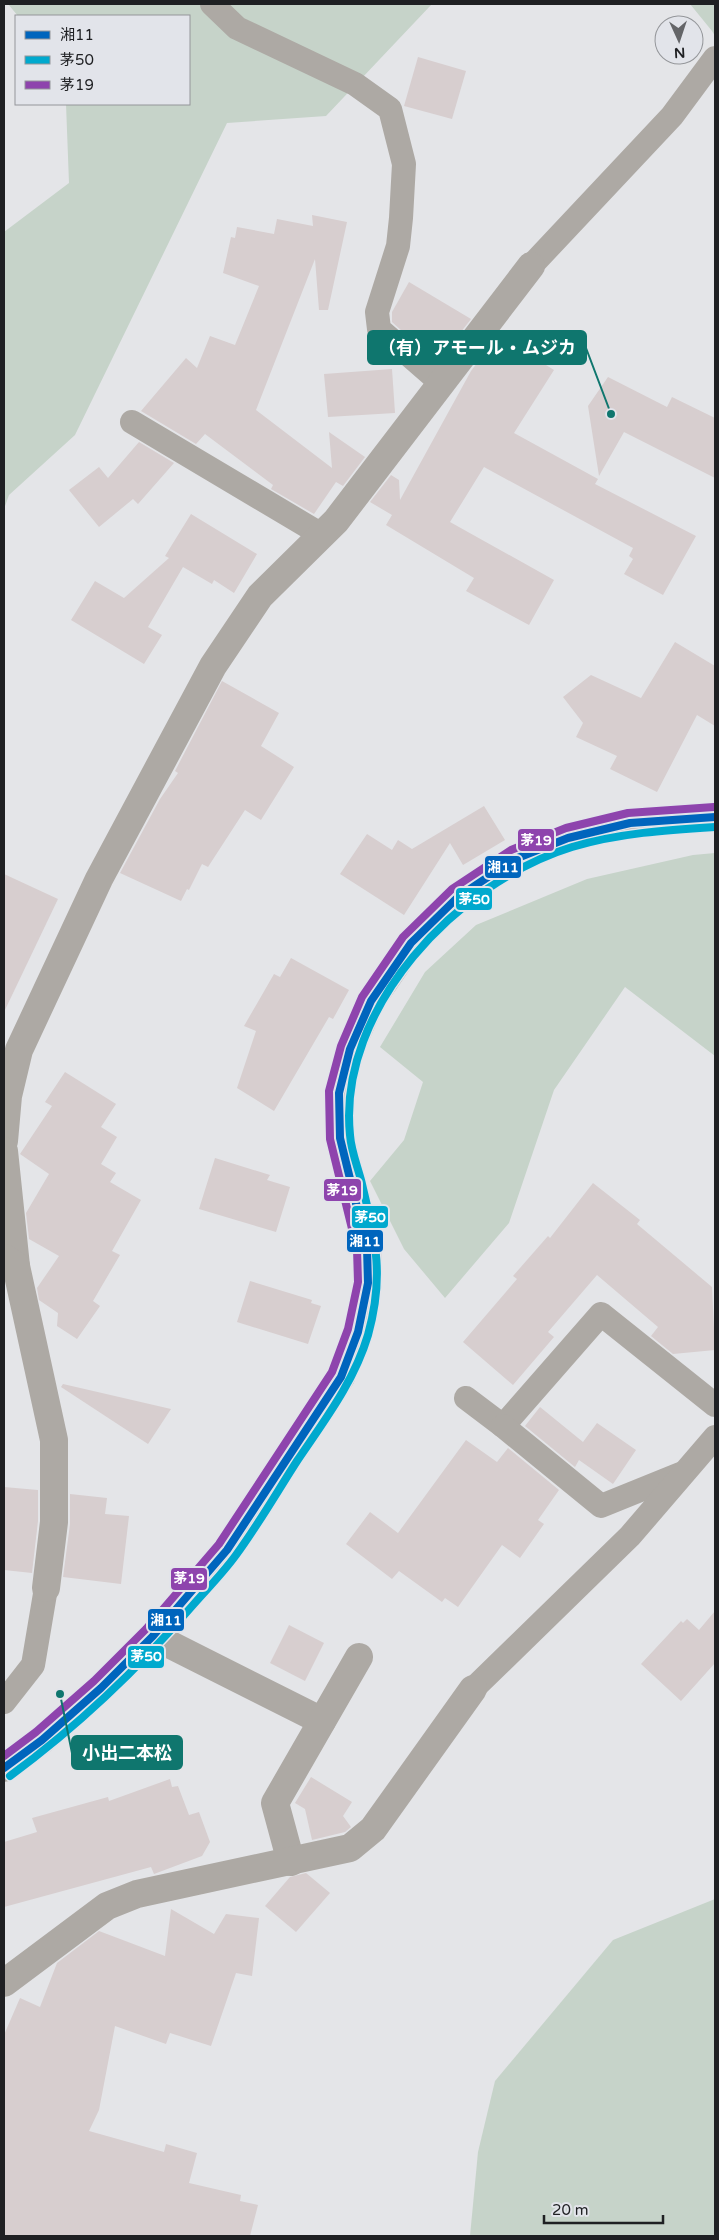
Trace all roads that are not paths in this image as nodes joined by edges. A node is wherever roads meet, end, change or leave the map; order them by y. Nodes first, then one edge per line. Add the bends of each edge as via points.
1 (212, 4) edge
2 (715, 58) edge
3 (531, 266) joint
4 (440, 383) junction
5 (132, 422) dead end
6 (322, 535) junction
7 (715, 817) edge
8 (4, 1141) edge
9 (4, 1152) edge
10 (10, 1262) edge
11 (466, 1398) dead end
12 (715, 1405) edge
13 (503, 1426) junction
14 (715, 1437) edge
15 (681, 1474) junction
16 (46, 1588) joint
17 (153, 1636) junction
18 (359, 1657) dead end
19 (473, 1689) joint
20 (4, 1702) edge
21 (322, 1721) junction
22 (4, 1768) edge
23 (291, 1862) junction
24 (4, 1984) edge

1 - 4 lane via 237,28 356,84 390,109 404,164 398,246 377,312 379,329
2 - 3 lane via 672,116
3 - 4 street
4 - 6 street
5 - 6 lane
6 - 8 street via 260,596 213,666 99,879 19,1050 8,1096
7 - 17 main road via 630,823 568,838 515,859 458,897 411,943 371,1001 350,1049 339,1093 340,1138 367,1248 368,1283 358,1332 341,1377 227,1550
9 - 10 street
10 - 16 street via 54,1440 54,1522
11 - 13 lane
12 - 13 lane via 601,1314
13 - 15 lane via 601,1506
14 - 15 lane
15 - 19 lane via 630,1536
16 - 20 lane via 33,1665
17 - 21 street
17 - 22 main road via 101,1688 42,1740
18 - 21 street
19 - 23 street via 373,1830 350,1848
21 - 23 street via 276,1803
23 - 24 street via 136,1894 106,1906

